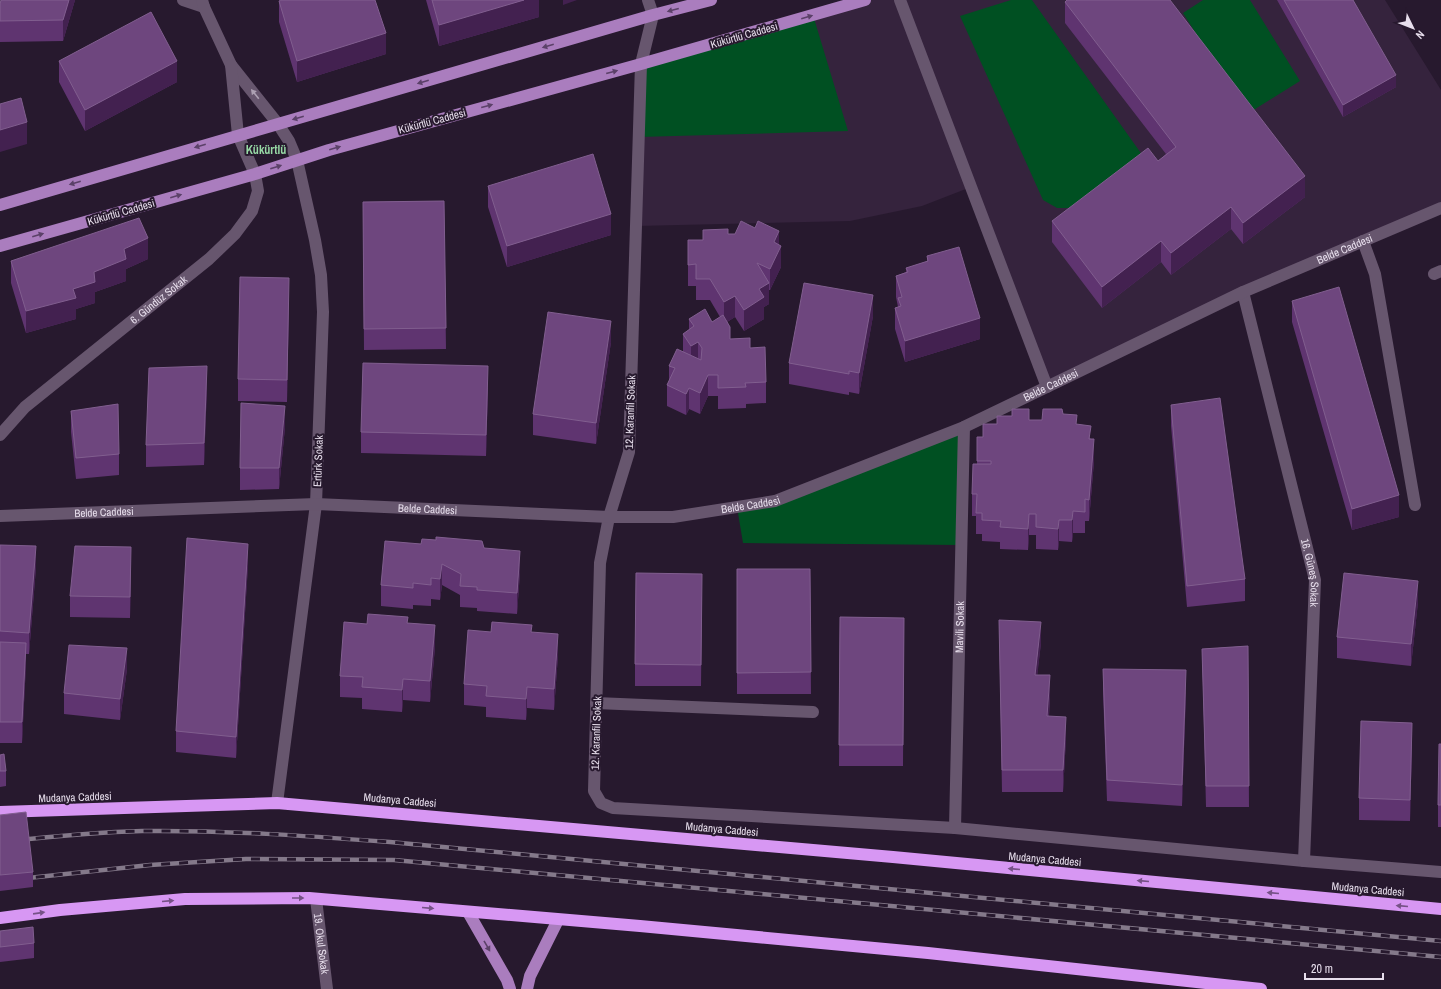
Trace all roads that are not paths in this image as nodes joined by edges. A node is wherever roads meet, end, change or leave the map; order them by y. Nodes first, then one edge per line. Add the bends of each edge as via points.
1 (183, 0) edge
2 (648, 0) edge
3 (711, 0) edge
4 (865, 0) edge
5 (900, 0) edge
6 (203, 4) edge
7 (653, 15) junction
8 (641, 64) junction
9 (231, 65) junction
10 (278, 124) junction
11 (238, 135) junction
12 (297, 160) junction
13 (255, 174) junction
14 (0, 205) edge
15 (1441, 208) edge
16 (1363, 241) junction
17 (0, 246) edge
18 (1243, 292) junction
19 (1047, 387) junction
20 (964, 427) junction
21 (0, 435) edge
22 (316, 504) junction
23 (1414, 505) dead end
24 (0, 516) edge
25 (609, 517) junction
26 (596, 703) junction
27 (814, 712) dead end
28 (277, 803) junction
29 (0, 812) edge
30 (955, 828) junction
31 (1304, 862) junction
32 (1441, 872) edge
33 (316, 899) junction
34 (1441, 909) edge
35 (468, 912) junction
36 (0, 918) edge
37 (558, 920) junction
38 (327, 989) edge
39 (510, 989) edge
40 (527, 989) edge
41 (1261, 989) edge

1 - 6 street
2 - 7 street
3 -> 7 main road
8 -> 4 main road, Kükürtlü Caddesi
5 - 19 street
6 - 9 street
7 - 8 street, 12. Karanfil Sokak
7 -> 10 main road
12 -> 8 main road, Kükürtlü Caddesi
8 - 25 street, 12. Karanfil Sokak via 629,452
10 -> 9 street, Ertürk Sokak
9 - 11 street, 6. Gündüz Sokak
10 - 11 main road
10 - 12 street, Ertürk Sokak
11 - 13 street, 6. Gündüz Sokak
11 -> 14 main road
13 -> 12 main road, Kükürtlü Caddesi
12 - 22 street, Ertürk Sokak via 321,275 323,312
17 -> 13 main road, Kükürtlü Caddesi
13 - 21 street, 6. Gündüz Sokak via 258,191 252,211 235,234 209,259 25,407
15 - 16 street, Belde Caddesi
16 - 18 street, Belde Caddesi
16 - 23 street via 1375,274
18 - 19 street, Belde Caddesi
18 - 31 street, 16. Güneş Sokak via 1315,580
19 - 20 street, Belde Caddesi
20 - 25 street, Belde Caddesi via 775,501 673,517
20 - 30 street, Mavili Sokak
22 - 24 street, Belde Caddesi
22 - 25 street, Belde Caddesi
22 - 28 street, Ertürk Sokak
25 - 26 street, 12. Karanfil Sokak via 600,563
26 - 27 street
26 - 30 street, 12. Karanfil Sokak via 594,791 601,803 614,808
28 - 29 highway, Mudanya Caddesi
34 -> 28 highway, Mudanya Caddesi via 893,857
30 - 31 street
31 - 32 street
33 -> 35 highway
36 -> 33 highway via 185,899
33 - 38 street, 19. Okul Sokak
35 - 37 highway
35 -> 39 main road
37 - 40 main road via 530,976
37 - 41 highway via 928,953

